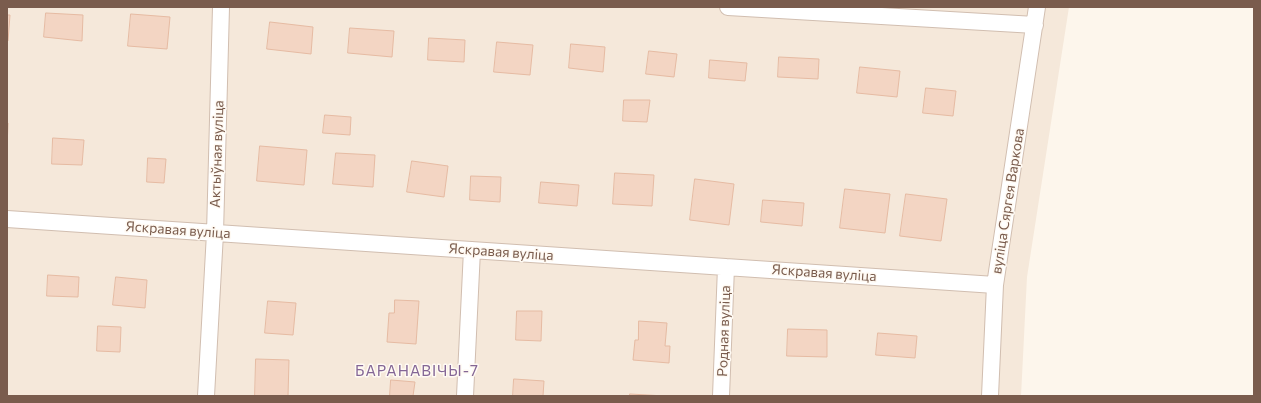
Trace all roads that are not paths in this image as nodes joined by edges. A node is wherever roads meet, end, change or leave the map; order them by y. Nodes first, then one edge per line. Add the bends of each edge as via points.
1 (221, 7) edge
2 (728, 7) edge
3 (1037, 7) edge
4 (1035, 26) junction
5 (7, 218) edge
6 (215, 233) junction
7 (472, 250) junction
8 (726, 267) junction
9 (995, 285) junction
10 (206, 396) edge
11 (465, 396) edge
12 (721, 396) edge
13 (990, 396) edge

1 - 6 street, Актыўная вуліца
2 - 4 street
3 - 4 street, вуліца Сяргея Варкова
4 - 9 street, вуліца Сяргея Варкова
5 - 6 street, Яскравая вуліца
6 - 7 street, Яскравая вуліца
6 - 10 street, Актыўная вуліца
7 - 8 street, Яскравая вуліца
7 - 11 street
8 - 9 street, Яскравая вуліца
8 - 12 street, Родная вуліца
9 - 13 street, вуліца Сяргея Варкова

